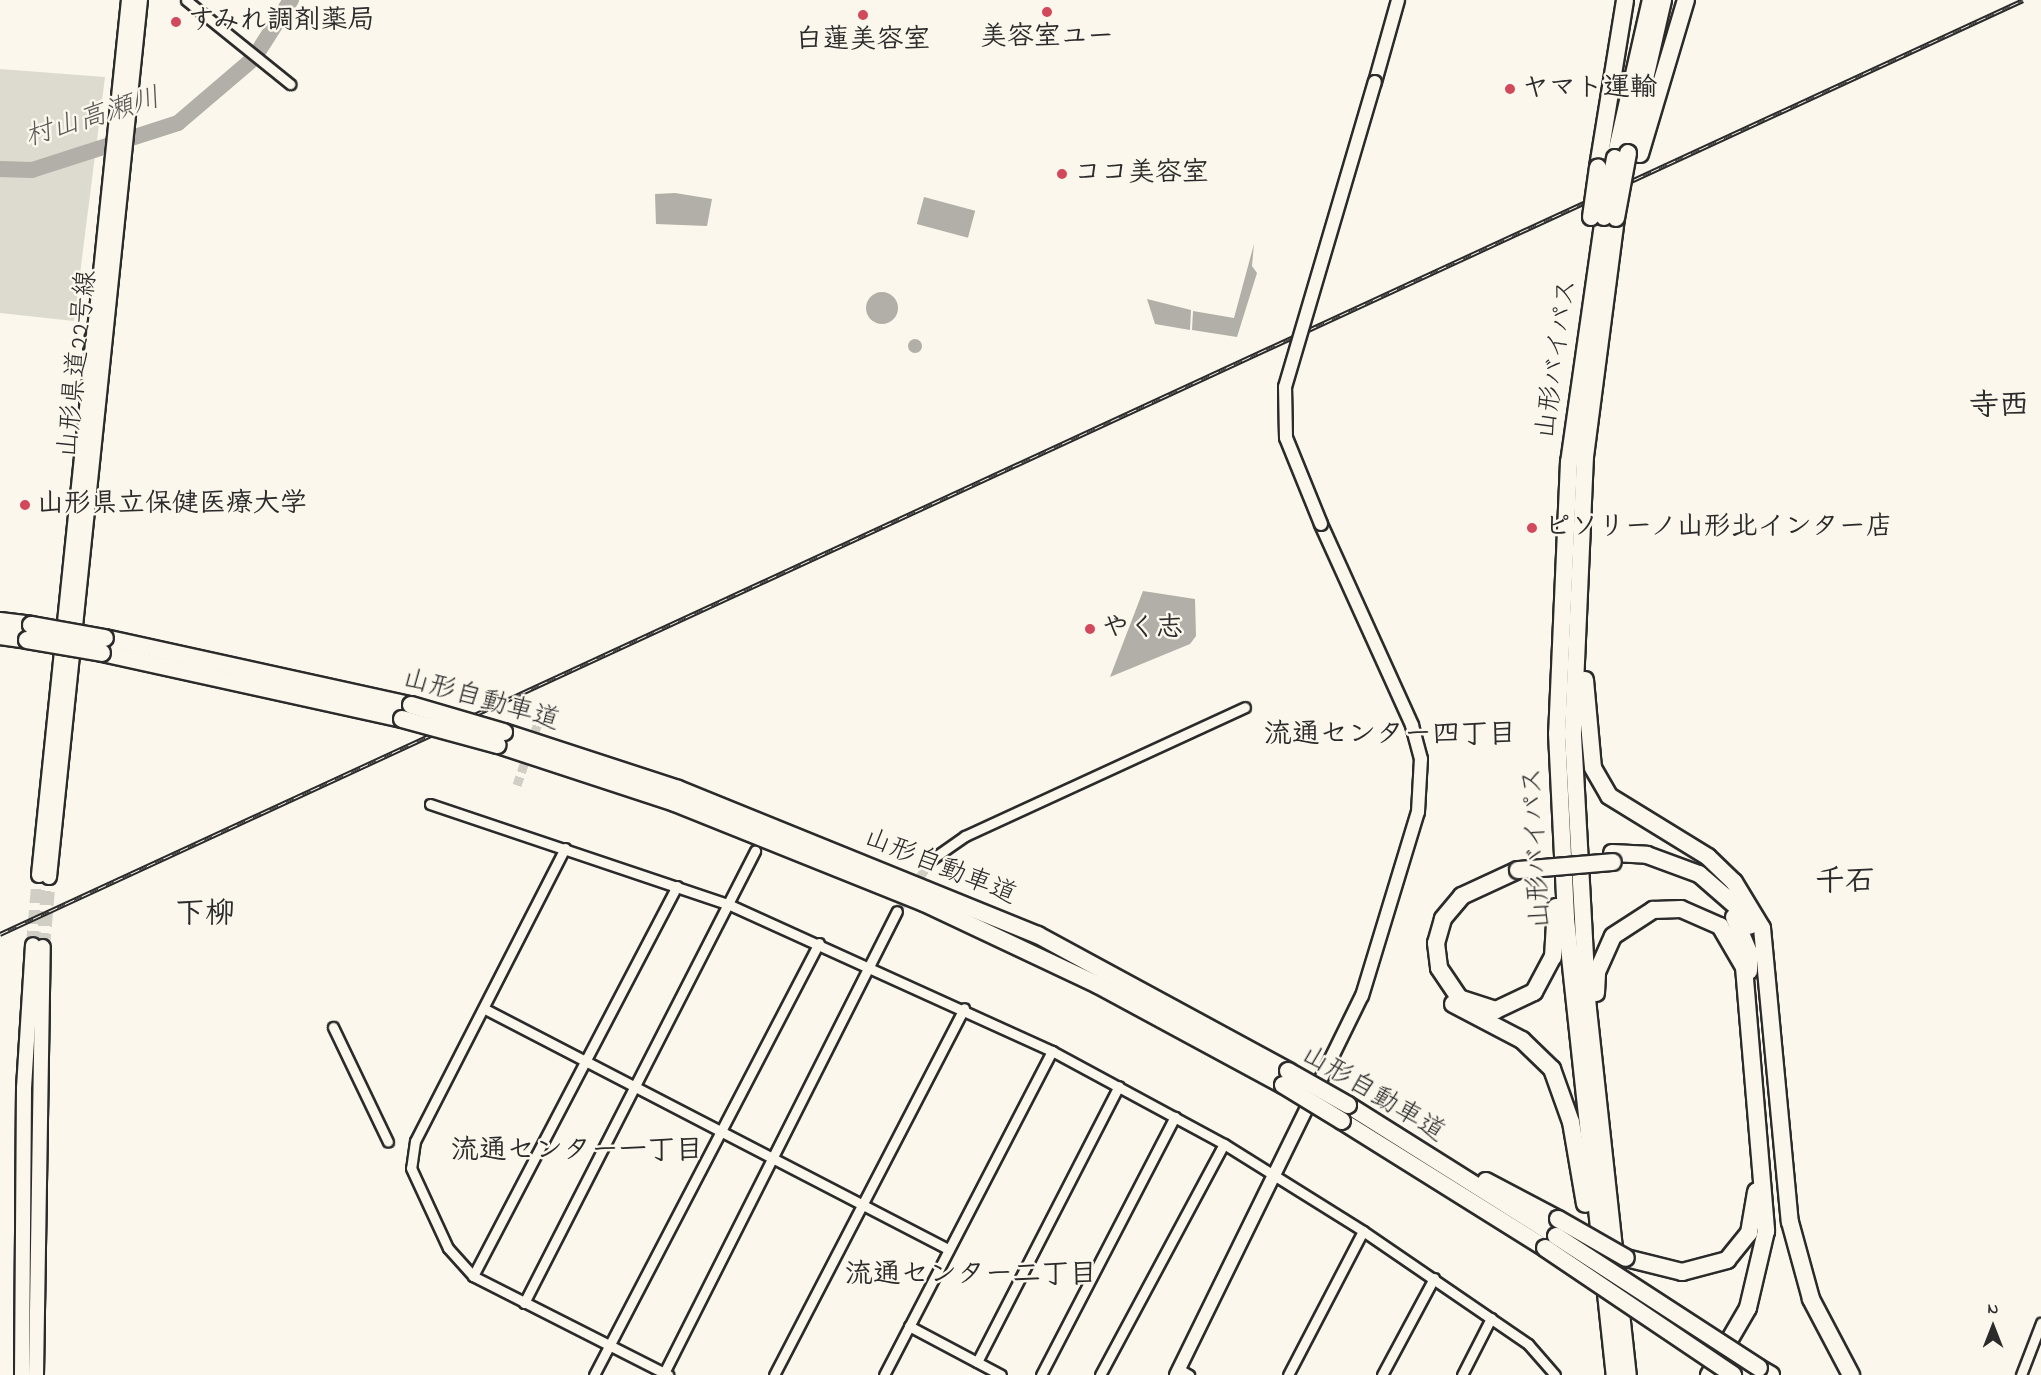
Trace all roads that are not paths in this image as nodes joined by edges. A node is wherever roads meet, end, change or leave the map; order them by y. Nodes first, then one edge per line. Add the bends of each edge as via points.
1 (129, 0) edge
2 (140, 0) edge
3 (186, 0) edge
4 (203, 0) edge
5 (1398, 0) edge
6 (1625, 0) edge
7 (1651, 0) edge
8 (1663, 0) edge
9 (1686, 0) edge
10 (198, 9) junction
11 (290, 84) dead end
12 (122, 96) junction
13 (1628, 155) junction
14 (1609, 217) junction
15 (1585, 456) junction
16 (0, 621) edge
17 (29, 633) junction
18 (0, 636) edge
19 (1245, 707) dead end
20 (1557, 733) junction
21 (429, 804) dead end
22 (566, 848) junction
23 (755, 851) dead end
24 (1613, 858) junction
25 (932, 859) tunnel mouth
26 (1517, 866) junction
27 (676, 886) junction
28 (730, 905) junction
29 (897, 911) tunnel mouth
30 (819, 943) junction
31 (874, 966) junction
32 (1770, 996) junction
33 (964, 1008) junction
34 (1749, 1008) junction
35 (485, 1009) junction
36 (333, 1027) dead end
37 (1052, 1051) junction
38 (585, 1062) junction
39 (634, 1086) junction
40 (1119, 1086) junction
41 (1175, 1117) junction
42 (720, 1131) junction
43 (388, 1142) dead end
44 (1224, 1144) junction
45 (1760, 1145) junction
46 (774, 1160) junction
47 (1782, 1168) junction
48 (1276, 1175) junction
49 (864, 1205) junction
50 (1608, 1208) junction
51 (1595, 1220) junction
52 (1363, 1231) junction
53 (1553, 1234) junction
54 (948, 1250) junction
55 (473, 1276) junction
56 (1434, 1278) junction
57 (524, 1303) junction
58 (1491, 1318) junction
59 (2041, 1323) edge
60 (909, 1326) junction
61 (609, 1346) junction
62 (977, 1362) junction
63 (1765, 1371) edge
64 (1181, 1373) edge
65 (666, 1374) edge
66 (22, 1375) edge
67 (36, 1375) edge
68 (594, 1375) edge
69 (774, 1375) edge
70 (884, 1375) edge
71 (1000, 1375) edge
72 (1041, 1375) edge
73 (1100, 1375) edge
74 (1288, 1375) edge
75 (1382, 1375) edge
76 (1462, 1375) edge
77 (1555, 1375) edge
78 (1615, 1375) edge
79 (1628, 1375) edge
80 (1709, 1375) edge
81 (1719, 1375) edge
82 (1733, 1375) edge
83 (1851, 1375) edge
84 (2022, 1375) edge

1 - 12 main road, 山形県道22号線
2 - 12 main road, 山形県道22号線
3 - 10 street
4 - 10 street
5 - 48 street, bridge via 1286,387 1286,438 1412,725 1422,788 1362,996
6 - 14 highway, bridge via 1598,168
7 - 13 highway, 山形バイパス
8 - 13 highway, 山形バイパス
9 - 13 highway
10 - 11 street
12 - 12 main road, 山形県道22号線 via 107,190 44,876 118,206
13 - 14 highway, 山形バイパス, bridge
13 - 14 highway
14 - 15 highway, 山形バイパス
14 - 20 highway, 山形バイパス via 1581,351 1569,462
15 - 32 highway via 1584,666 1593,768 1609,795 1630,813 1708,858 1734,882 1762,928
15 - 50 highway, 山形バイパス via 1573,735 1576,836
16 - 17 highway, 山形自動車道
17 - 18 highway, 山形自動車道
17 - 53 highway, 山形自動車道, bridge via 104,645 407,712 678,789 1038,935
19 - 25 street via 965,836
20 - 26 highway via 1550,788 1557,915 1553,957 1546,976 1520,1002 1496,1010 1471,1004 1439,968 1439,930 1462,896
20 - 51 highway, 山形バイパス via 1559,834
21 - 22 street
22 - 27 street
22 - 35 street
23 - 28 street
24 - 26 highway, bridge
24 - 32 highway via 1666,860 1715,886 1753,932
24 - 34 highway via 1663,868 1695,881 1727,908 1749,953
26 - 51 highway via 1480,874 1449,895 1430,921 1426,957 1431,975 1451,1003 1522,1040 1552,1069 1570,1122 1582,1193
27 - 28 street
27 - 38 street
28 - 30 street
28 - 39 street
29 - 31 street
30 - 31 street
30 - 42 street
31 - 33 street
31 - 46 street
32 - 47 highway
33 - 37 street
33 - 49 street
34 - 45 highway
34 - 50 highway via 1744,968 1720,926 1701,915 1653,910 1613,936 1596,979
35 - 38 street
35 - 55 street via 415,1141 411,1168 448,1248
36 - 43 street
37 - 40 street
37 - 54 street
38 - 39 street
38 - 55 street
39 - 42 street
39 - 57 street
40 - 41 street
40 - 62 street
41 - 44 street
41 - 72 street
42 - 46 street
42 - 61 street
44 - 48 street
44 - 73 street
45 - 53 highway, bridge via 1754,1221 1727,1260 1682,1272
45 - 80 highway via 1763,1259 1748,1308
46 - 49 street
46 - 65 street
47 - 81 highway via 1764,1282
47 - 83 highway via 1804,1280
48 - 52 street
48 - 64 street
49 - 54 street
49 - 69 street
50 - 79 highway, 山形バイパス
51 - 78 highway, 山形バイパス
52 - 56 street
52 - 74 street
53 - 63 highway, 山形自動車道, bridge
53 - 82 highway, 山形自動車道, bridge
54 - 60 street
55 - 57 street
56 - 58 street
56 - 75 street
57 - 61 street
58 - 76 street
58 - 77 street via 1543,1356
59 - 84 street
60 - 62 street
60 - 70 street
61 - 65 street
61 - 68 street
62 - 71 street
66 - 67 main road via 24,1088 38,946

